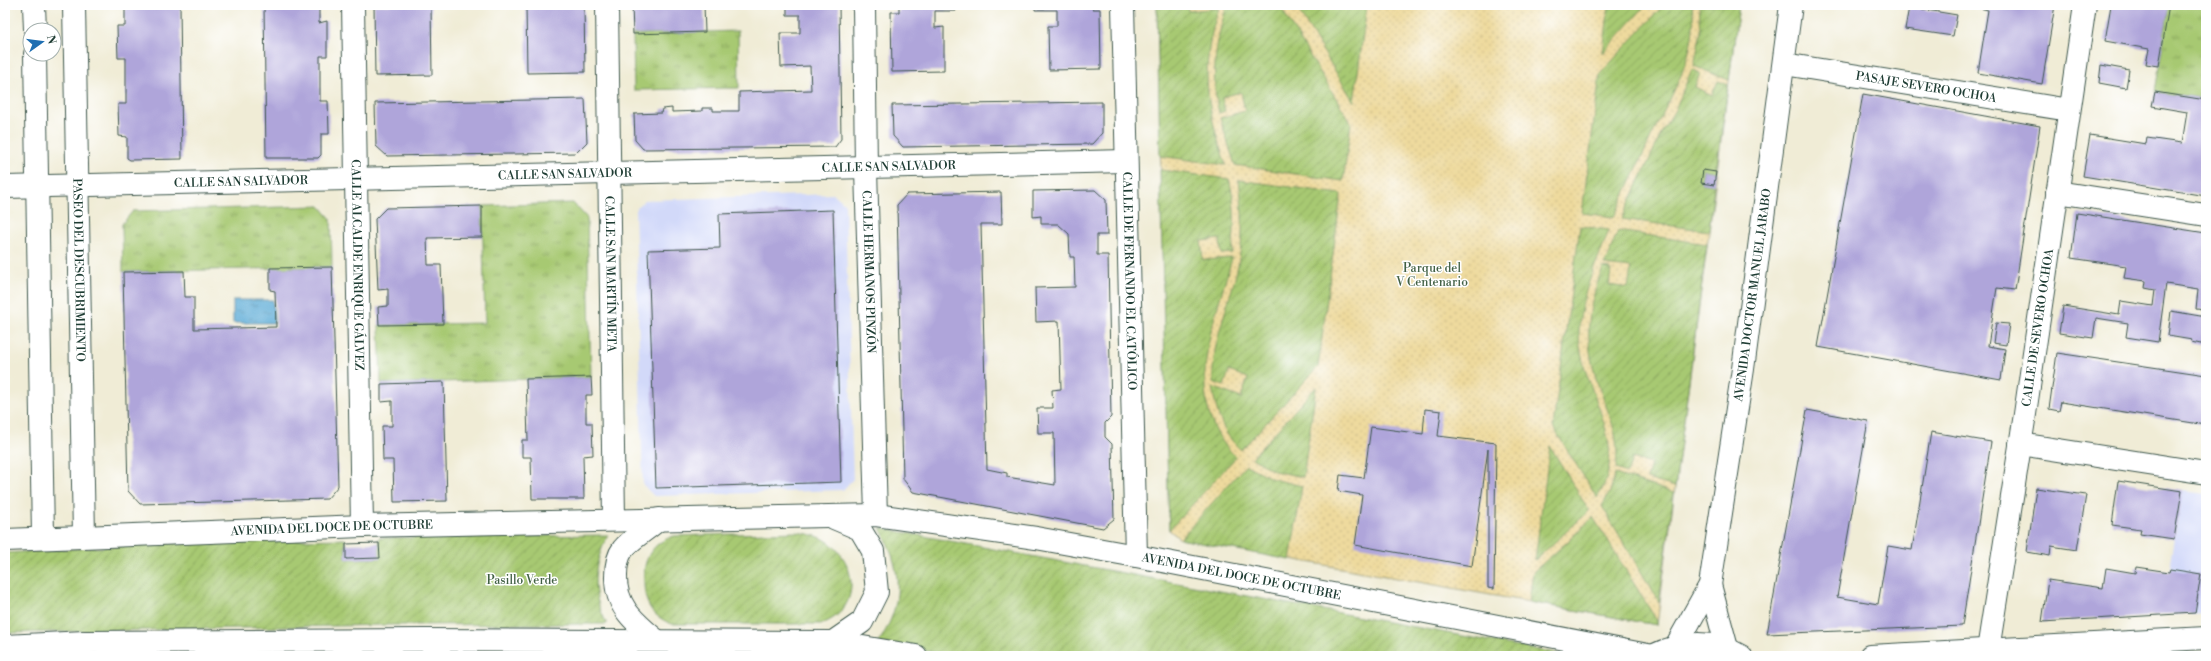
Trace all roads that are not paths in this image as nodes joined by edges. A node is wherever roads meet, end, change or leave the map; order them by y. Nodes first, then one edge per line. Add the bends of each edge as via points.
1 (34, 5) edge
2 (74, 5) edge
3 (354, 5) edge
4 (606, 5) edge
5 (864, 5) edge
6 (1123, 5) edge
7 (1791, 5) edge
8 (2085, 5) edge
9 (35, 22) edge
10 (35, 62) edge
11 (1784, 64) junction
12 (2069, 110) junction
13 (1126, 161) junction
14 (866, 169) junction
15 (610, 174) junction
16 (356, 179) junction
17 (77, 186) junction
18 (5, 187) edge
19 (38, 187) junction
20 (2057, 192) junction
21 (2206, 214) edge
22 (2020, 444) junction
23 (2206, 473) edge
24 (828, 515) junction
25 (876, 515) junction
26 (614, 520) junction
27 (659, 520) junction
28 (362, 526) junction
29 (84, 536) junction
30 (43, 538) junction
31 (5, 540) edge
32 (1136, 556) junction
33 (1710, 585) junction
34 (2206, 638) edge
35 (833, 642) junction
36 (5, 646) edge
37 (668, 646) edge
38 (1676, 646) junction
39 (425, 648) edge
40 (84, 649) edge
41 (1988, 650) junction
42 (1734, 652) edge
43 (916, 656) edge
44 (1653, 656) edge
45 (1870, 656) edge

1 - 9 street
2 - 17 street, PASEO DEL DESCUBRIMIENTO
3 - 16 street, CALLE ALCALDE ENRIQUE GÁLVEZ
4 - 15 street, CALLE SAN MARTÍN META
5 - 14 street, CALLE HERMANOS PINZÓN
6 - 13 street, CALLE DE FERNANDO EL CATÓLICO
7 - 11 street, AVENIDA DOCTOR MANUEL JARABO
8 - 12 street, CALLE DE SEVERO OCHOA
10 - 19 street
11 - 12 street, PASAJE SEVERO OCHOA
11 - 33 street, AVENIDA DOCTOR MANUEL JARABO via 1743,369
12 - 20 street, CALLE DE SEVERO OCHOA
13 - 14 street, CALLE SAN SALVADOR
13 - 32 street, CALLE DE FERNANDO EL CATÓLICO
14 - 15 street, CALLE SAN SALVADOR
14 - 25 street, CALLE HERMANOS PINZÓN
15 - 16 street, CALLE SAN SALVADOR
15 - 26 street, CALLE SAN MARTÍN META
16 - 17 street, CALLE SAN SALVADOR
16 - 28 street, CALLE ALCALDE ENRIQUE GÁLVEZ
17 - 19 street, CALLE SAN SALVADOR
17 - 29 street, PASEO DEL DESCUBRIMIENTO
18 - 19 street, CALLE SAN SALVADOR
19 - 30 street
20 - 21 street
20 - 22 street, CALLE DE SEVERO OCHOA
22 - 23 street
22 - 41 street, CALLE DE SEVERO OCHOA
24 - 25 street, AVENIDA DEL DOCE DE OCTUBRE
24 - 27 street, AVENIDA DEL DOCE DE OCTUBRE
24 - 35 street, AVENIDA DEL DOCE DE OCTUBRE via 860,529 872,551 877,592 862,622
25 - 32 street, AVENIDA DEL DOCE DE OCTUBRE via 1036,538
26 - 27 street, AVENIDA DEL DOCE DE OCTUBRE
26 - 28 street, AVENIDA DEL DOCE DE OCTUBRE
27 - 37 street via 623,549 616,564 616,583 620,603 630,617
28 - 29 street, AVENIDA DEL DOCE DE OCTUBRE
29 - 30 street, AVENIDA DEL DOCE DE OCTUBRE
30 - 31 street, AVENIDA DEL DOCE DE OCTUBRE
32 - 44 street, AVENIDA DEL DOCE DE OCTUBRE
33 - 38 street, AVENIDA DOCTOR MANUEL JARABO
33 - 42 street, AVENIDA DOCTOR MANUEL JARABO
34 - 41 street
35 - 37 street
35 - 43 street
36 - 40 street
37 - 39 street
38 - 42 street via 1702,643
38 - 44 street
39 - 40 street
41 - 45 street

